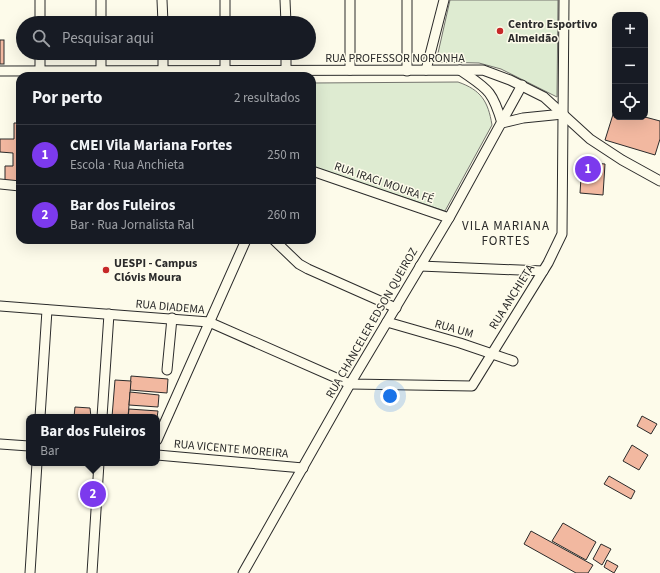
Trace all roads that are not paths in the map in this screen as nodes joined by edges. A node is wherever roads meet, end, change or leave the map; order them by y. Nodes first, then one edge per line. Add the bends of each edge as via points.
1 (40, 0) edge
2 (101, 0) edge
3 (162, 0) edge
4 (225, 0) edge
5 (286, 0) edge
6 (350, 0) edge
7 (407, 0) edge
8 (444, 0) edge
9 (564, 0) edge
10 (40, 16) edge
11 (101, 16) edge
12 (162, 16) edge
13 (225, 16) edge
14 (286, 16) edge
15 (40, 60) edge
16 (101, 60) edge
17 (163, 60) edge
18 (225, 60) edge
19 (286, 60) edge
20 (225, 70) junction
21 (286, 70) junction
22 (350, 70) junction
23 (426, 70) junction
24 (460, 70) junction
25 (101, 71) junction
26 (163, 71) junction
27 (408, 71) junction
28 (2, 72) edge
29 (40, 72) junction
30 (297, 72) edge
31 (316, 72) edge
32 (522, 85) junction
33 (563, 114) junction
34 (502, 123) junction
35 (316, 172) edge
36 (660, 181) edge
37 (0, 184) edge
38 (16, 186) edge
39 (449, 218) junction
40 (244, 244) edge
41 (278, 244) edge
42 (420, 266) junction
43 (543, 271) junction
44 (0, 306) edge
45 (396, 308) junction
46 (47, 310) junction
47 (109, 314) junction
48 (172, 318) junction
49 (208, 322) junction
50 (387, 322) junction
51 (492, 353) junction
52 (513, 360) dead end
53 (167, 370) dead end
54 (350, 384) junction
55 (40, 414) edge
56 (102, 414) edge
57 (160, 433) edge
58 (0, 444) edge
59 (26, 446) edge
60 (160, 455) edge
61 (37, 466) edge
62 (99, 466) edge
63 (303, 468) junction
64 (30, 573) edge
65 (92, 573) edge
66 (243, 573) edge

1 - 10 street
2 - 11 street
3 - 12 street
4 - 13 street
5 - 14 street
6 - 22 street
7 - 27 street
8 - 23 street
9 - 33 street, RUA ANCHIETA
15 - 29 street
16 - 25 street
17 - 26 street
18 - 20 street
19 - 21 street
20 - 21 street, RUA PROFESSOR NORONHA
20 - 26 street, RUA PROFESSOR NORONHA
21 - 30 street, RUA PROFESSOR NORONHA
22 - 27 street, RUA PROFESSOR NORONHA
22 - 31 street, RUA PROFESSOR NORONHA
23 - 24 street, RUA PROFESSOR NORONHA
23 - 27 street, RUA PROFESSOR NORONHA
24 - 32 street, RUA PROFESSOR NORONHA via 494,73
24 - 34 street via 490,92
25 - 26 street, RUA PROFESSOR NORONHA
25 - 29 street, RUA PROFESSOR NORONHA
28 - 29 street, RUA PROFESSOR NORONHA
32 - 33 street, RUA PROFESSOR NORONHA via 544,97
32 - 34 street, RUA CHANCELER EDSON QUEIROZ
33 - 34 street
33 - 36 street, RUA PROFESSOR NORONHA via 605,150
33 - 43 street, RUA ANCHIETA via 563,228 559,243
34 - 39 street, RUA CHANCELER EDSON QUEIROZ
35 - 39 street, RUA IRACI MOURA FÉ
37 - 38 street
39 - 42 street, RUA CHANCELER EDSON QUEIROZ
40 - 49 street
41 - 45 street via 308,269
42 - 43 street
42 - 45 street, RUA CHANCELER EDSON QUEIROZ
43 - 51 street, RUA ANCHIETA
44 - 46 street, RUA DIADEMA
45 - 50 street, RUA CHANCELER EDSON QUEIROZ
46 - 47 street, RUA DIADEMA
46 - 55 street
47 - 48 street, RUA DIADEMA
47 - 56 street
48 - 49 street, RUA DIADEMA
48 - 53 street
49 - 54 street, RUA DIADEMA
49 - 57 street
50 - 51 street, RUA UM
50 - 54 street, RUA CHANCELER EDSON QUEIROZ
51 - 52 street, RUA UM
51 - 54 street, RUA ANCHIETA via 472,386
54 - 63 street, RUA CHANCELER EDSON QUEIROZ
58 - 59 street
60 - 63 street, RUA VICENTE MOREIRA
61 - 64 street
62 - 65 street
63 - 66 street, RUA CHANCELER EDSON QUEIROZ

